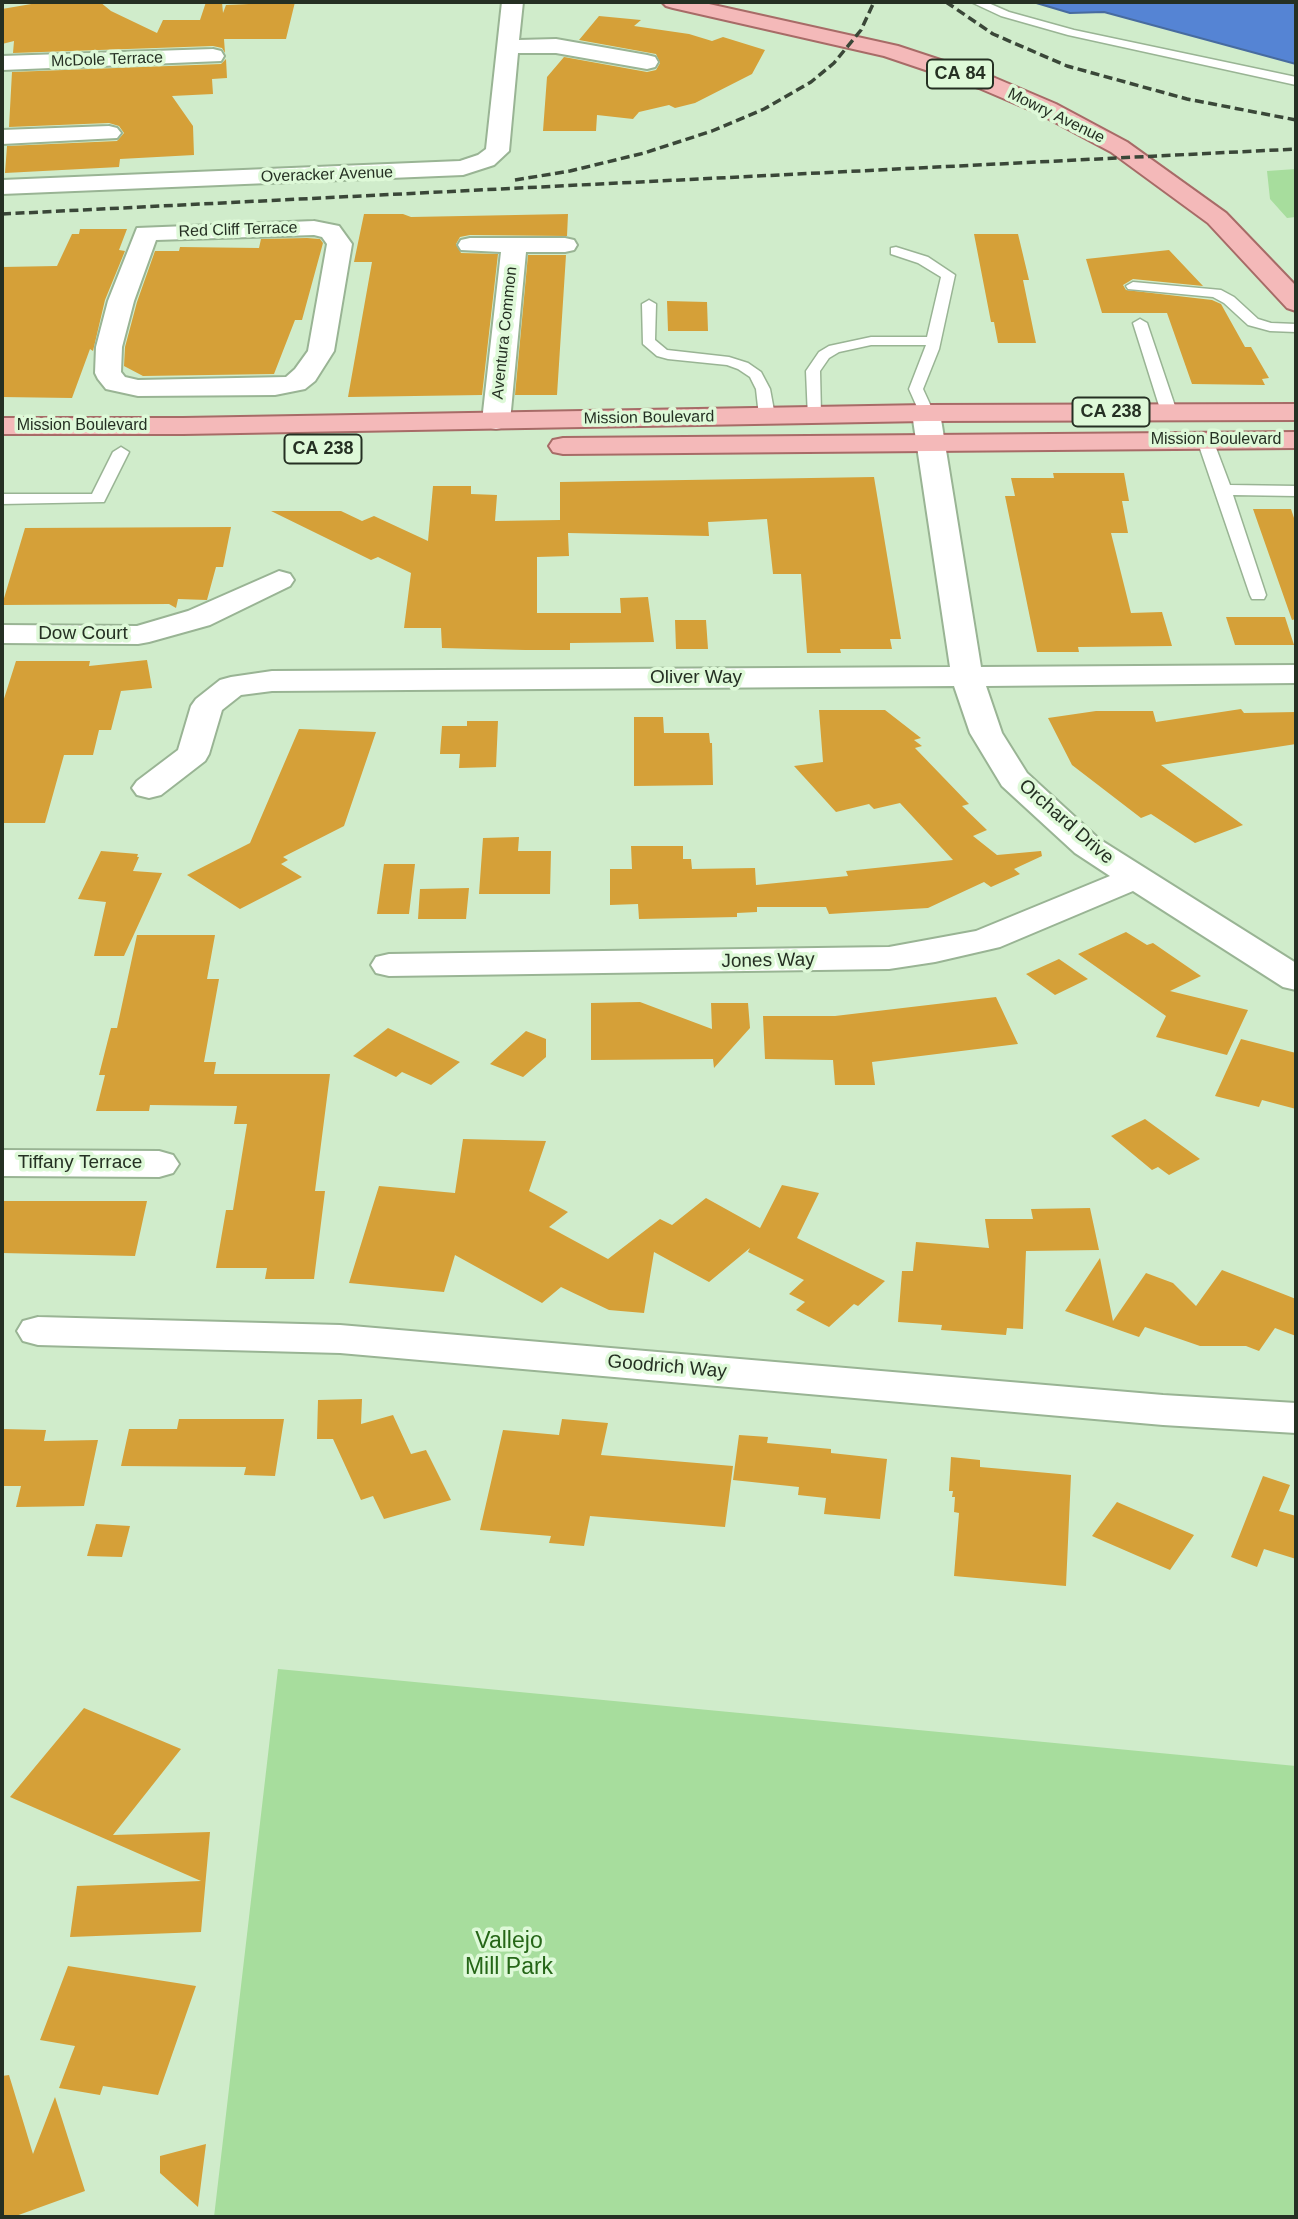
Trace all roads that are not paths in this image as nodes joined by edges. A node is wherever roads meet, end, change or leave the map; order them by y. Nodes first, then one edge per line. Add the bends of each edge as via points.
1 (512, 2) edge
2 (673, 2) edge
3 (705, 2) edge
4 (977, 2) edge
5 (509, 47) junction
6 (213, 56) dead end
7 (647, 62) dead end
8 (2, 63) edge
9 (1296, 81) edge
10 (108, 133) dead end
11 (2, 137) edge
12 (2, 187) edge
13 (1217, 218) junction
14 (470, 245) dead end
15 (514, 245) junction
16 (565, 245) dead end
17 (896, 251) dead end
18 (1133, 286) dead end
19 (1296, 303) edge
20 (649, 304) dead end
21 (1140, 323) dead end
22 (1296, 328) edge
23 (934, 341) junction
24 (192, 387) junction
25 (1169, 412) junction
26 (1296, 412) edge
27 (813, 415) junction
28 (767, 416) junction
29 (496, 421) junction
30 (2, 426) edge
31 (183, 426) junction
32 (929, 427) junction
33 (1205, 440) junction
34 (1296, 440) edge
35 (472, 447) dead end
36 (538, 447) dead end
37 (2, 452) edge
38 (121, 452) junction
39 (1224, 490) junction
40 (1296, 491) edge
41 (2, 499) edge
42 (279, 580) dead end
43 (1258, 595) dead end
44 (2, 634) edge
45 (1296, 674) edge
46 (967, 676) junction
47 (149, 788) dead end
48 (1134, 878) junction
49 (389, 965) dead end
50 (1296, 979) edge
51 (2, 1163) edge
52 (159, 1164) dead end
53 (38, 1331) dead end
54 (1296, 1418) edge

1 - 5 street, Overacker Avenue
2 - 13 main road, Mowry Avenue / CA 84 via 890,51 987,83 1119,147
3 - 13 main road, Mowry Avenue / CA 84 via 893,46 1027,92 1110,132 1155,160
4 - 9 lane via 1072,33
5 - 7 street via 556,46
5 - 12 street, Overacker Avenue via 497,151 463,168
6 - 8 street, McDole Terrace
10 - 11 street
13 - 19 main road, Mowry Avenue / CA 84
14 - 15 street, Aventura Common
15 - 16 street, Aventura Common
15 - 29 street, Aventura Common
17 - 23 lane via 948,275
18 - 22 lane via 1216,293 1253,322
20 - 28 lane via 648,341 662,353 743,366 756,374
21 - 25 lane
23 - 27 lane via 872,341 824,355 813,371
23 - 32 lane via 916,389
24 - 24 street, Red Cliff Terrace via 275,387 295,383 305,375 320,351 340,244 330,232 314,228 146,233 121,301 109,347 108,373 116,383 138,388
24 - 31 street
25 - 26 main road, Mission Boulevard / CA 238
25 - 32 main road, Mission Boulevard / CA 238
27 - 28 main road, Mission Boulevard / CA 238
27 - 32 main road, Mission Boulevard / CA 238
28 - 29 main road, Mission Boulevard / CA 238
29 - 31 main road, Mission Boulevard / CA 238
30 - 31 main road, Mission Boulevard / CA 238
32 - 33 main road, Mission Boulevard / CA 238
32 - 36 main road, Mission Boulevard / CA 238
32 - 46 street, Orchard Drive
33 - 34 main road, Mission Boulevard / CA 238
33 - 39 lane
35 - 38 main road, Mission Boulevard / CA 238
37 - 38 main road, Mission Boulevard / CA 238
38 - 41 lane via 98,499
39 - 40 lane
39 - 43 lane
42 - 44 street, Dow Court via 199,618 138,635
45 - 46 street, Oliver Way
46 - 47 street, Oliver Way via 272,681 231,687 207,706 193,754
46 - 48 street, Orchard Drive via 986,733 1014,779 1087,846
48 - 49 street, Jones Way via 987,939 889,958
48 - 50 street, Orchard Drive
51 - 52 street, Tiffany Terrace
53 - 54 street, Goodrich Way via 340,1339

